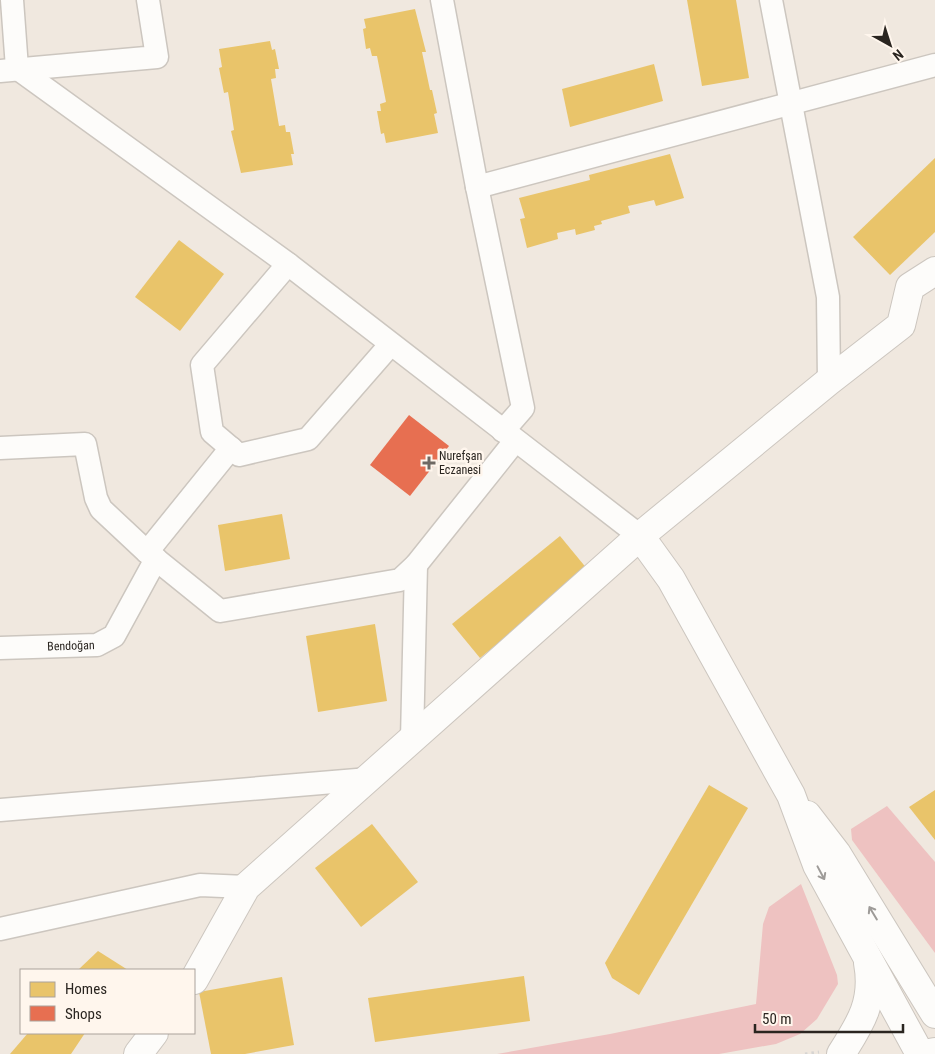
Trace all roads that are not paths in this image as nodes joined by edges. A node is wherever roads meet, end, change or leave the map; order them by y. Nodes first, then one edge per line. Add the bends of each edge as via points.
1 (12, 0) edge
2 (148, 0) edge
3 (442, 0) edge
4 (771, 0) edge
5 (935, 65) edge
6 (9, 69) edge
7 (790, 105) junction
8 (477, 188) junction
9 (288, 264) junction
10 (935, 271) edge
11 (390, 345) junction
12 (829, 380) junction
13 (509, 436) junction
14 (0, 448) edge
15 (231, 448) junction
16 (640, 536) junction
17 (151, 556) junction
18 (416, 565) junction
19 (0, 648) edge
20 (412, 739) junction
21 (369, 778) junction
22 (790, 795) junction
23 (0, 810) edge
24 (246, 887) junction
25 (0, 929) edge
26 (894, 948) junction
27 (867, 957) junction
28 (195, 978) edge
29 (935, 984) edge
30 (935, 1014) edge
31 (153, 1034) edge
32 (935, 1052) edge
33 (138, 1054) edge
34 (841, 1054) edge
35 (922, 1054) edge

1 - 6 street
2 - 6 street via 157,57
3 - 8 street
4 - 7 street
5 - 7 street
6 - 9 street
7 - 8 street
7 - 12 street via 828,297
8 - 13 street via 523,408
9 - 11 street
9 - 15 street via 202,365 212,432
10 - 12 street via 910,287 901,325
11 - 13 street
11 - 15 street via 308,439 239,455
12 - 16 street
13 - 16 street
13 - 18 street
14 - 17 street via 85,444 101,509
15 - 17 street, Bendoğan
16 - 20 street
16 - 22 street via 671,579
17 - 18 street via 220,611 400,580
17 - 19 street, Bendoğan via 114,636 97,645
18 - 20 street
20 - 21 street
21 - 23 street
21 - 24 street
26 -> 22 street via 838,854
22 -> 27 street via 817,865
24 - 25 street via 200,885
24 - 28 street
26 - 29 street
26 - 30 street
27 - 34 street via 872,984 857,1030
27 - 35 street
31 - 33 street
32 - 35 street

